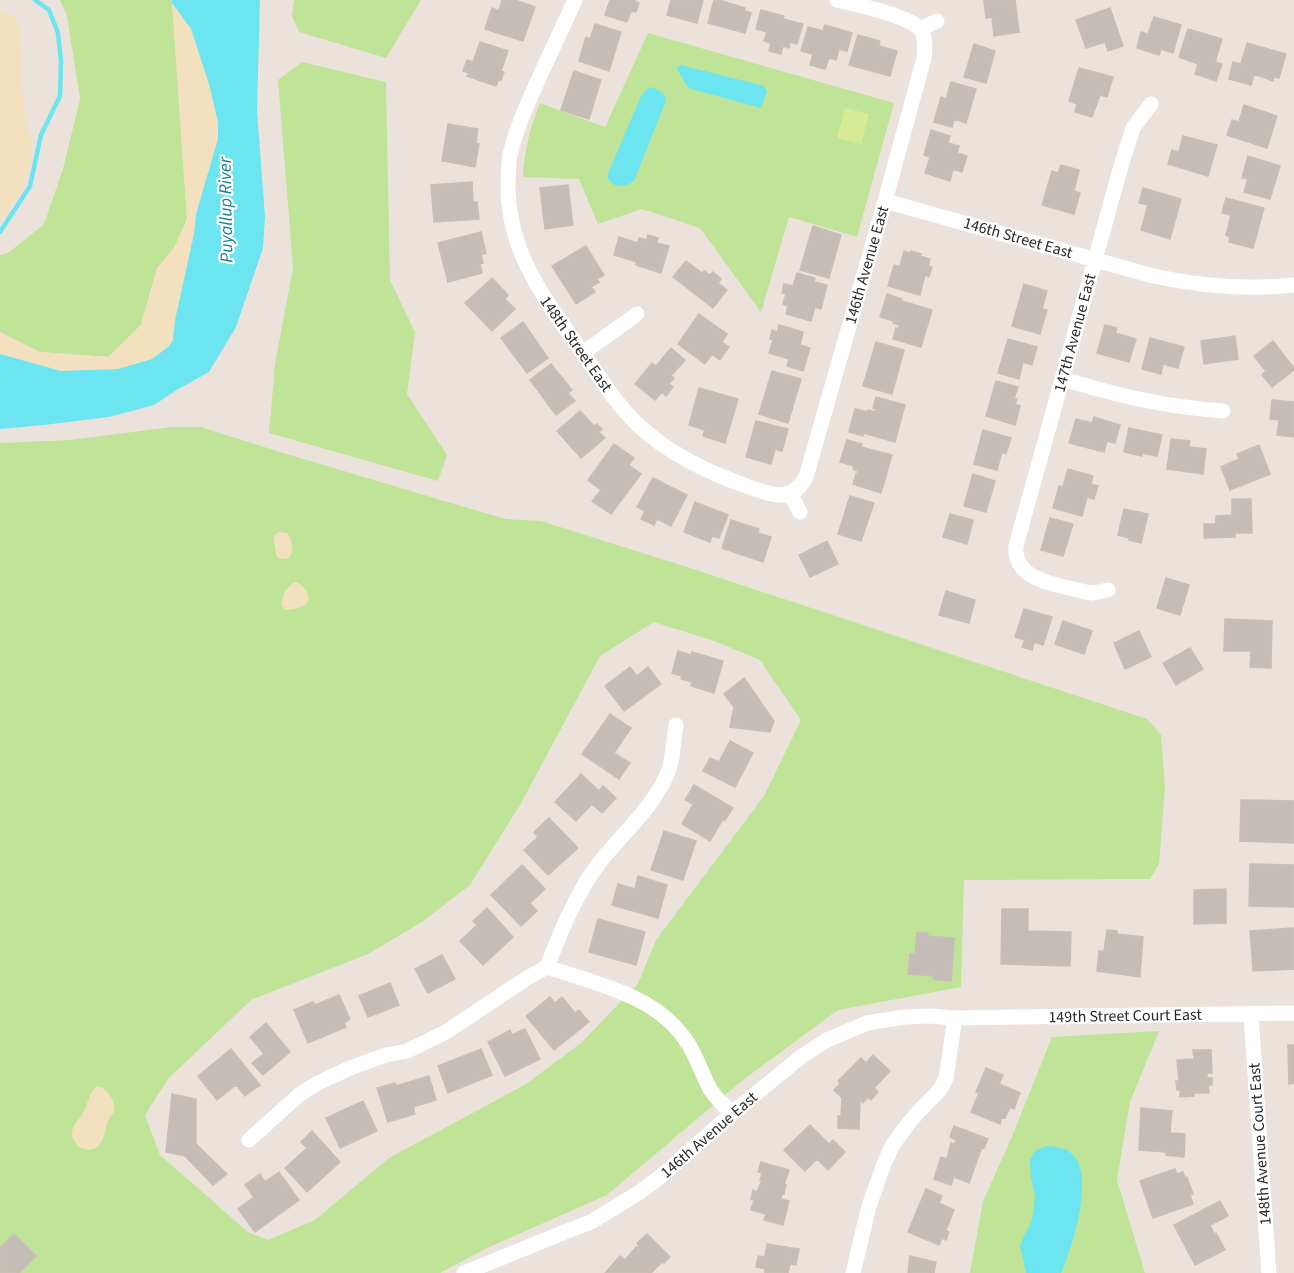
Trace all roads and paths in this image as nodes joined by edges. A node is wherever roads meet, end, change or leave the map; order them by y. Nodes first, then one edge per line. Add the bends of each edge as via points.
1 (575, 0) edge
2 (837, 0) edge
3 (938, 21) dead end
4 (920, 29) junction
5 (1151, 104) dead end
6 (885, 201) junction
7 (1096, 260) junction
8 (1294, 285) edge
9 (637, 314) dead end
10 (583, 353) junction
11 (1063, 379) junction
12 (1223, 411) dead end
13 (790, 493) junction
14 (800, 512) dead end
15 (1108, 590) dead end
16 (676, 725) dead end
17 (547, 967) junction
18 (1294, 1013) edge
19 (1251, 1015) junction
20 (955, 1018) junction
21 (732, 1113) junction
22 (249, 1140) dead end
23 (464, 1273) edge
24 (854, 1273) edge
25 (1269, 1273) edge

1 - 10 street, 148th Street East via 525,110 510,156 508,190 518,248 545,301
2 - 4 street via 908,20
3 - 4 street
4 - 6 street, 146th Avenue East via 924,58
5 - 7 street, 147th Avenue East via 1133,128
6 - 7 street, 146th Street East
6 - 13 street, 146th Avenue East via 808,475
7 - 8 street, 146th Street East via 1200,285
7 - 11 street, 147th Avenue East
9 - 10 street
10 - 13 street, 148th Street East via 616,402 662,444 726,479 775,495
11 - 12 street via 1118,395
11 - 15 street, 147th Avenue East via 1015,555 1030,575 1048,582 1093,593
13 - 14 street
16 - 17 street via 669,768 653,800 587,881
17 - 21 street via 639,1000 674,1024 698,1060 711,1090
17 - 22 street via 446,1032 407,1051 350,1068 316,1084
18 - 19 street, 149th Street Court East
19 - 20 street, 149th Street Court East
19 - 25 street, 148th Avenue Court East
20 - 21 street, 146th Avenue East via 878,1021 827,1040
20 - 24 street via 946,1078 892,1146 869,1206
21 - 23 street, 146th Avenue East via 665,1173 591,1222

